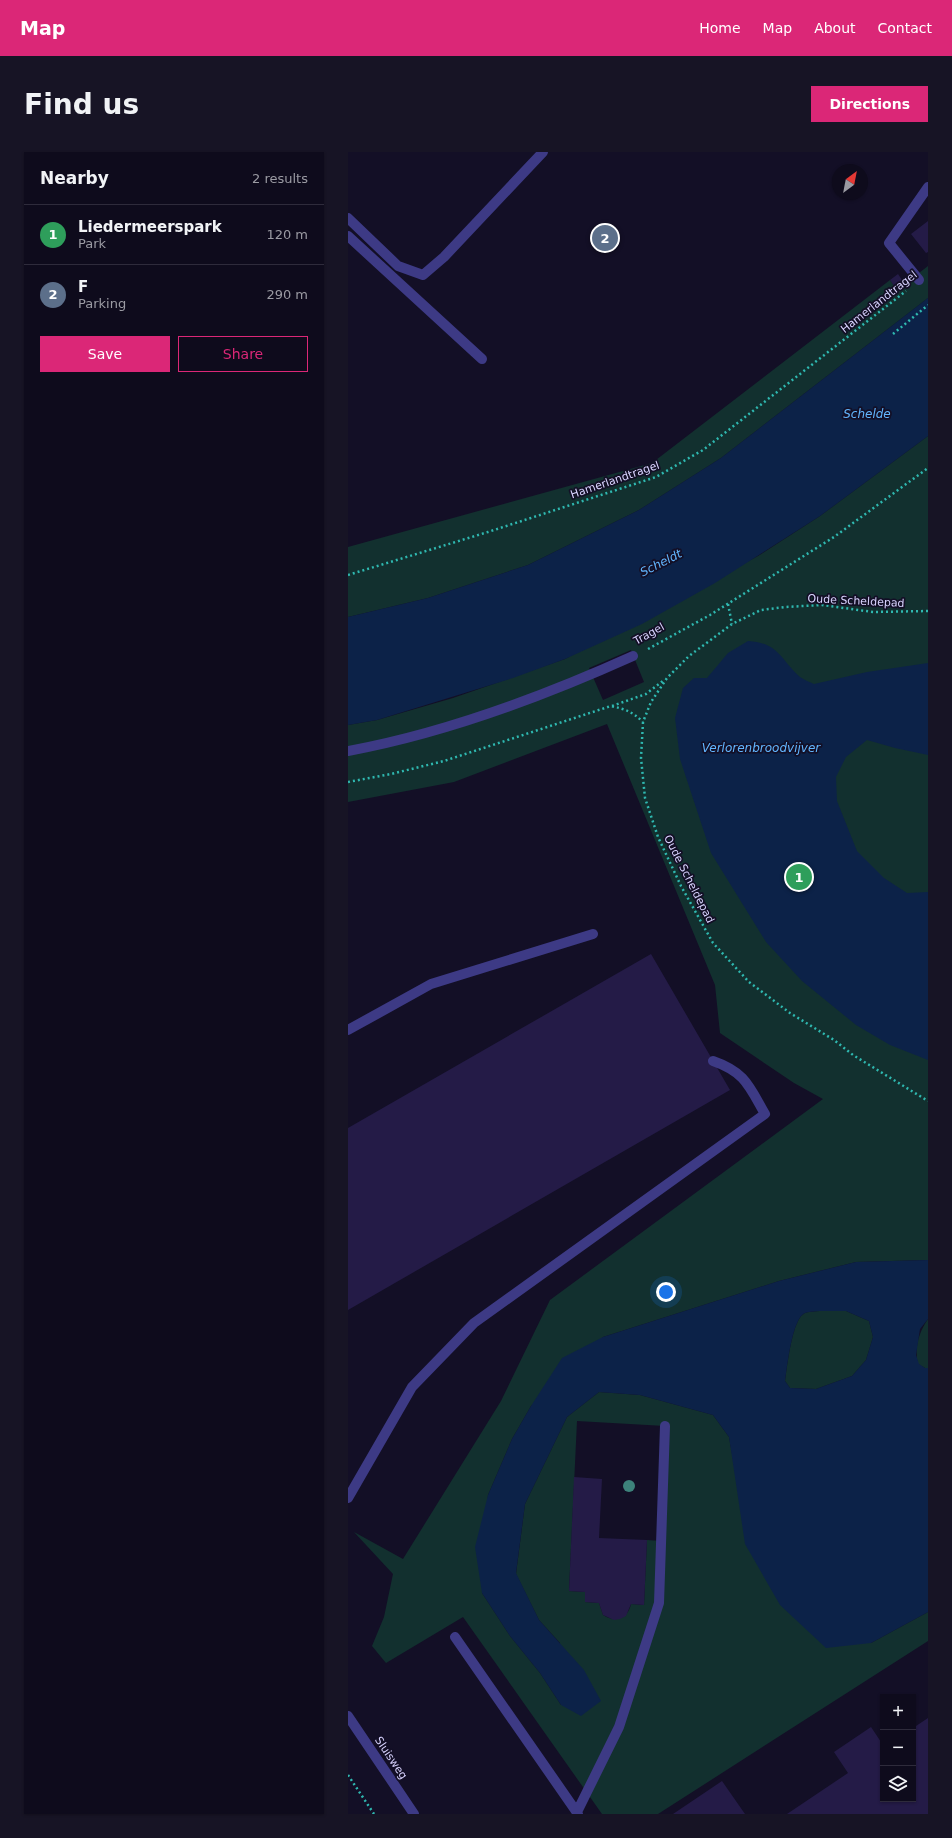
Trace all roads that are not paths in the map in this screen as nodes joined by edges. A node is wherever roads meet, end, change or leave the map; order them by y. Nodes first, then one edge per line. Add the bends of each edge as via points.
1 (543, 152) edge
2 (928, 187) edge
3 (348, 218) edge
4 (348, 236) edge
5 (919, 280) road end
6 (482, 359) dead end
7 (633, 656) road end
8 (348, 751) edge
9 (593, 934) dead end
10 (348, 1030) edge
11 (713, 1061) dead end
12 (665, 1426) dead end
13 (348, 1498) edge
14 (456, 1638) dead end
15 (348, 1716) edge
16 (578, 1813) edge
17 (414, 1814) edge

1 - 3 street via 444,257 423,275 398,266
2 - 5 street via 888,243
4 - 6 street
7 - 8 street, Tragel via 574,683 521,702 383,744
9 - 10 street via 431,984
11 - 13 street via 729,1066 745,1079 765,1114 474,1323 412,1387
12 - 16 street via 659,1603 618,1727
14 - 16 street
15 - 17 street, Sluisweg

